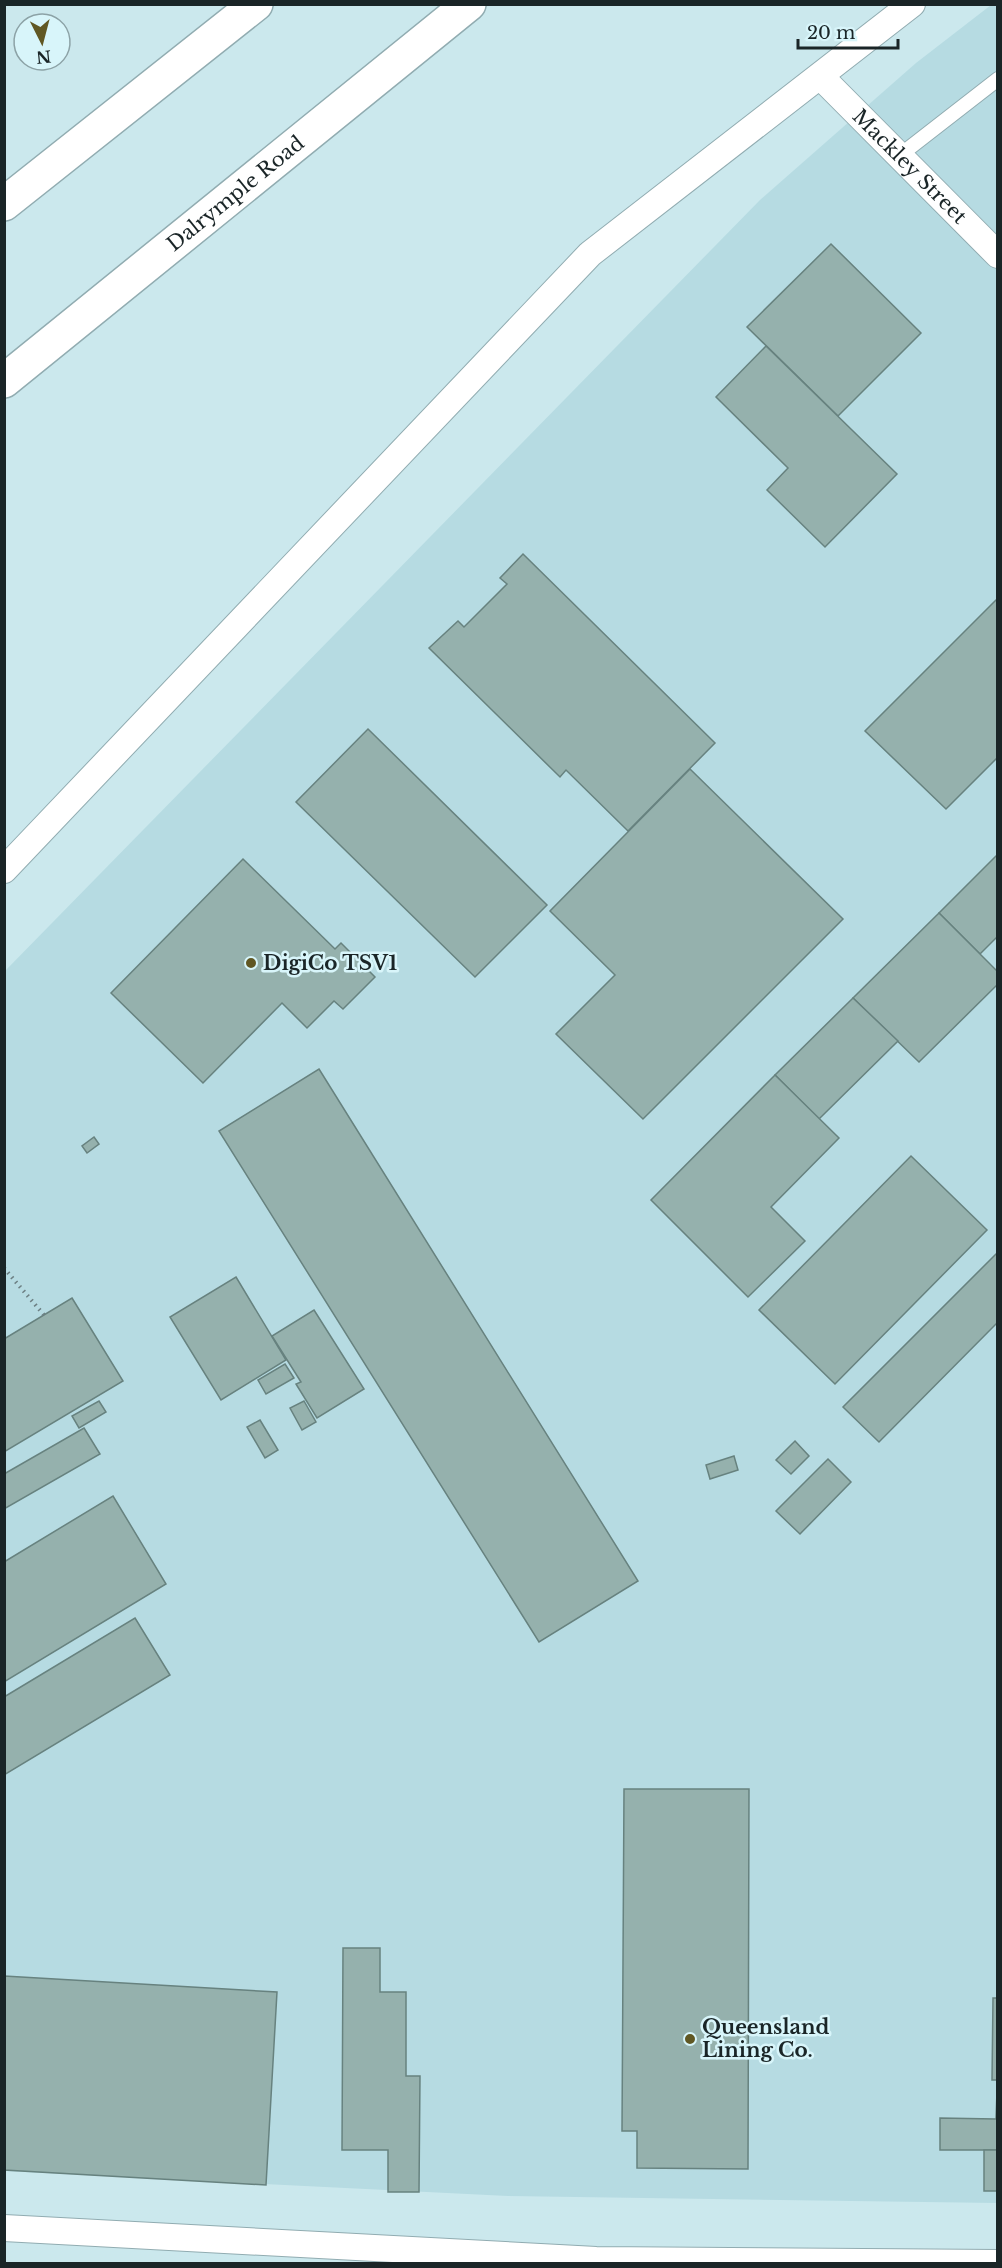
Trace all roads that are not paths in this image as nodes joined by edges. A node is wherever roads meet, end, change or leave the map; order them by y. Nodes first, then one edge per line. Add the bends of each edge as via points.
1 (256, 4) edge
2 (469, 4) edge
3 (912, 4) edge
4 (821, 77) junction
5 (998, 79) edge
6 (899, 156) junction
7 (4, 204) edge
8 (998, 255) edge
9 (4, 381) edge
10 (4, 870) edge
11 (4, 2228) edge
12 (998, 2264) edge

1 - 7 main road
2 - 9 main road, Dalrymple Road
3 - 4 street
4 - 6 street, Mackley Street
4 - 10 street via 590,254
5 - 6 lane
6 - 8 street, Mackley Street
11 - 12 street via 596,2260

